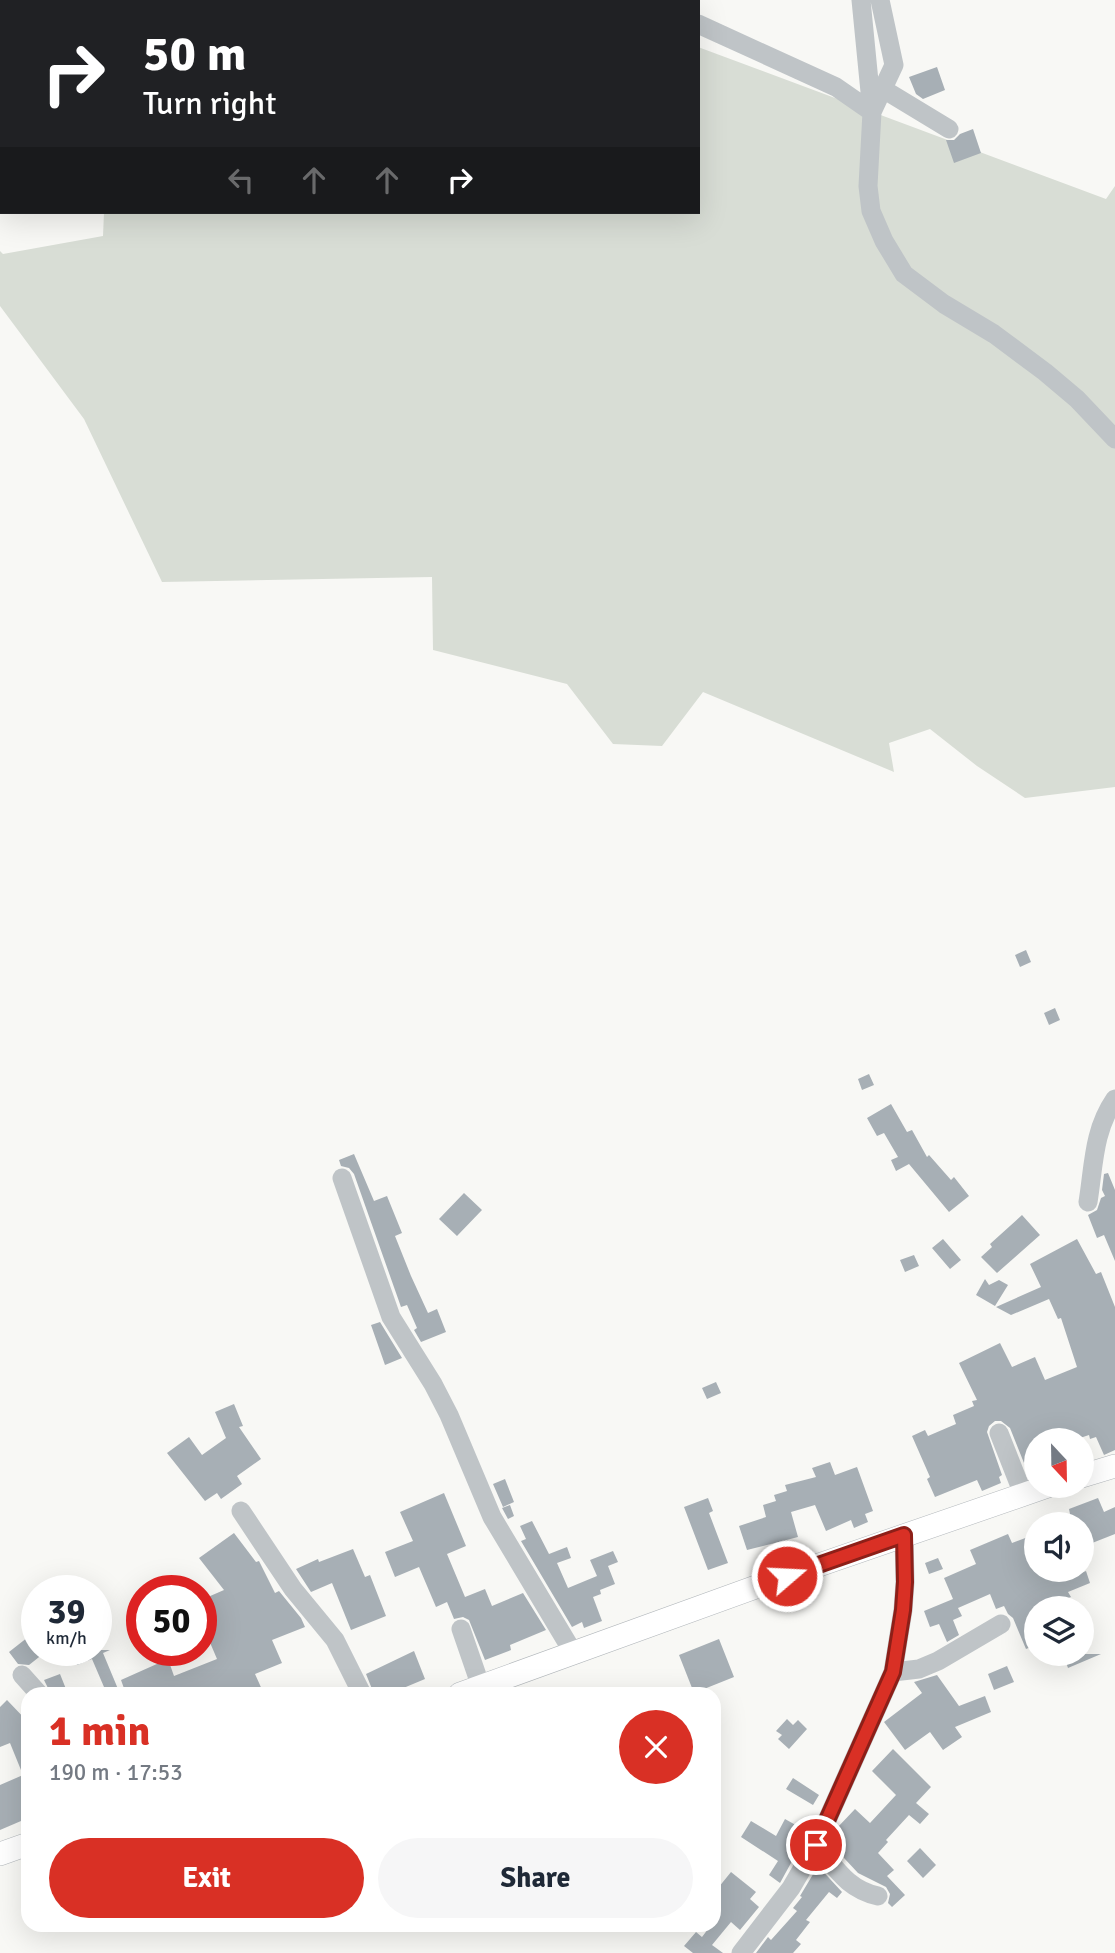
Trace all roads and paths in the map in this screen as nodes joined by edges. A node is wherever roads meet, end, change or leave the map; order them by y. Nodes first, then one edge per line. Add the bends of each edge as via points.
1 (861, 0) edge
2 (880, 0) edge
3 (700, 25) edge
4 (883, 89) junction
5 (872, 112) junction
6 (949, 129) dead end
7 (1115, 439) edge
8 (1115, 1099) edge
9 (342, 1178) dead end
10 (1088, 1202) dead end
11 (999, 1433) dead end
12 (1115, 1466) edge
13 (1094, 1472) edge
14 (1023, 1494) joint
15 (241, 1511) dead end
16 (904, 1535) junction
17 (1001, 1624) dead end
18 (461, 1629) dead end
19 (574, 1654) junction
20 (893, 1672) junction
21 (22, 1675) dead end
22 (33, 1687) edge
23 (358, 1687) edge
24 (470, 1687) edge
25 (479, 1687) edge
26 (816, 1845) junction
27 (21, 1846) edge
28 (0, 1854) edge
29 (878, 1896) dead end
30 (741, 1953) edge

1 - 5 street
2 - 4 street via 894,65
3 - 5 street via 836,87
4 - 5 street
4 - 6 street
5 - 7 street via 871,211 904,274 1045,372
8 - 10 street via 1097,1132
9 - 19 street via 391,1317 449,1415 492,1517
11 - 14 street
12 - 13 main road
14 - 16 main road
15 - 23 street via 293,1589 335,1640
16 - 19 main road
16 - 20 street via 903,1610
17 - 20 street via 938,1661
18 - 24 street
19 - 25 main road
20 - 26 street
21 - 22 street
26 - 29 street via 853,1887
26 - 30 street via 791,1888
27 - 28 main road

